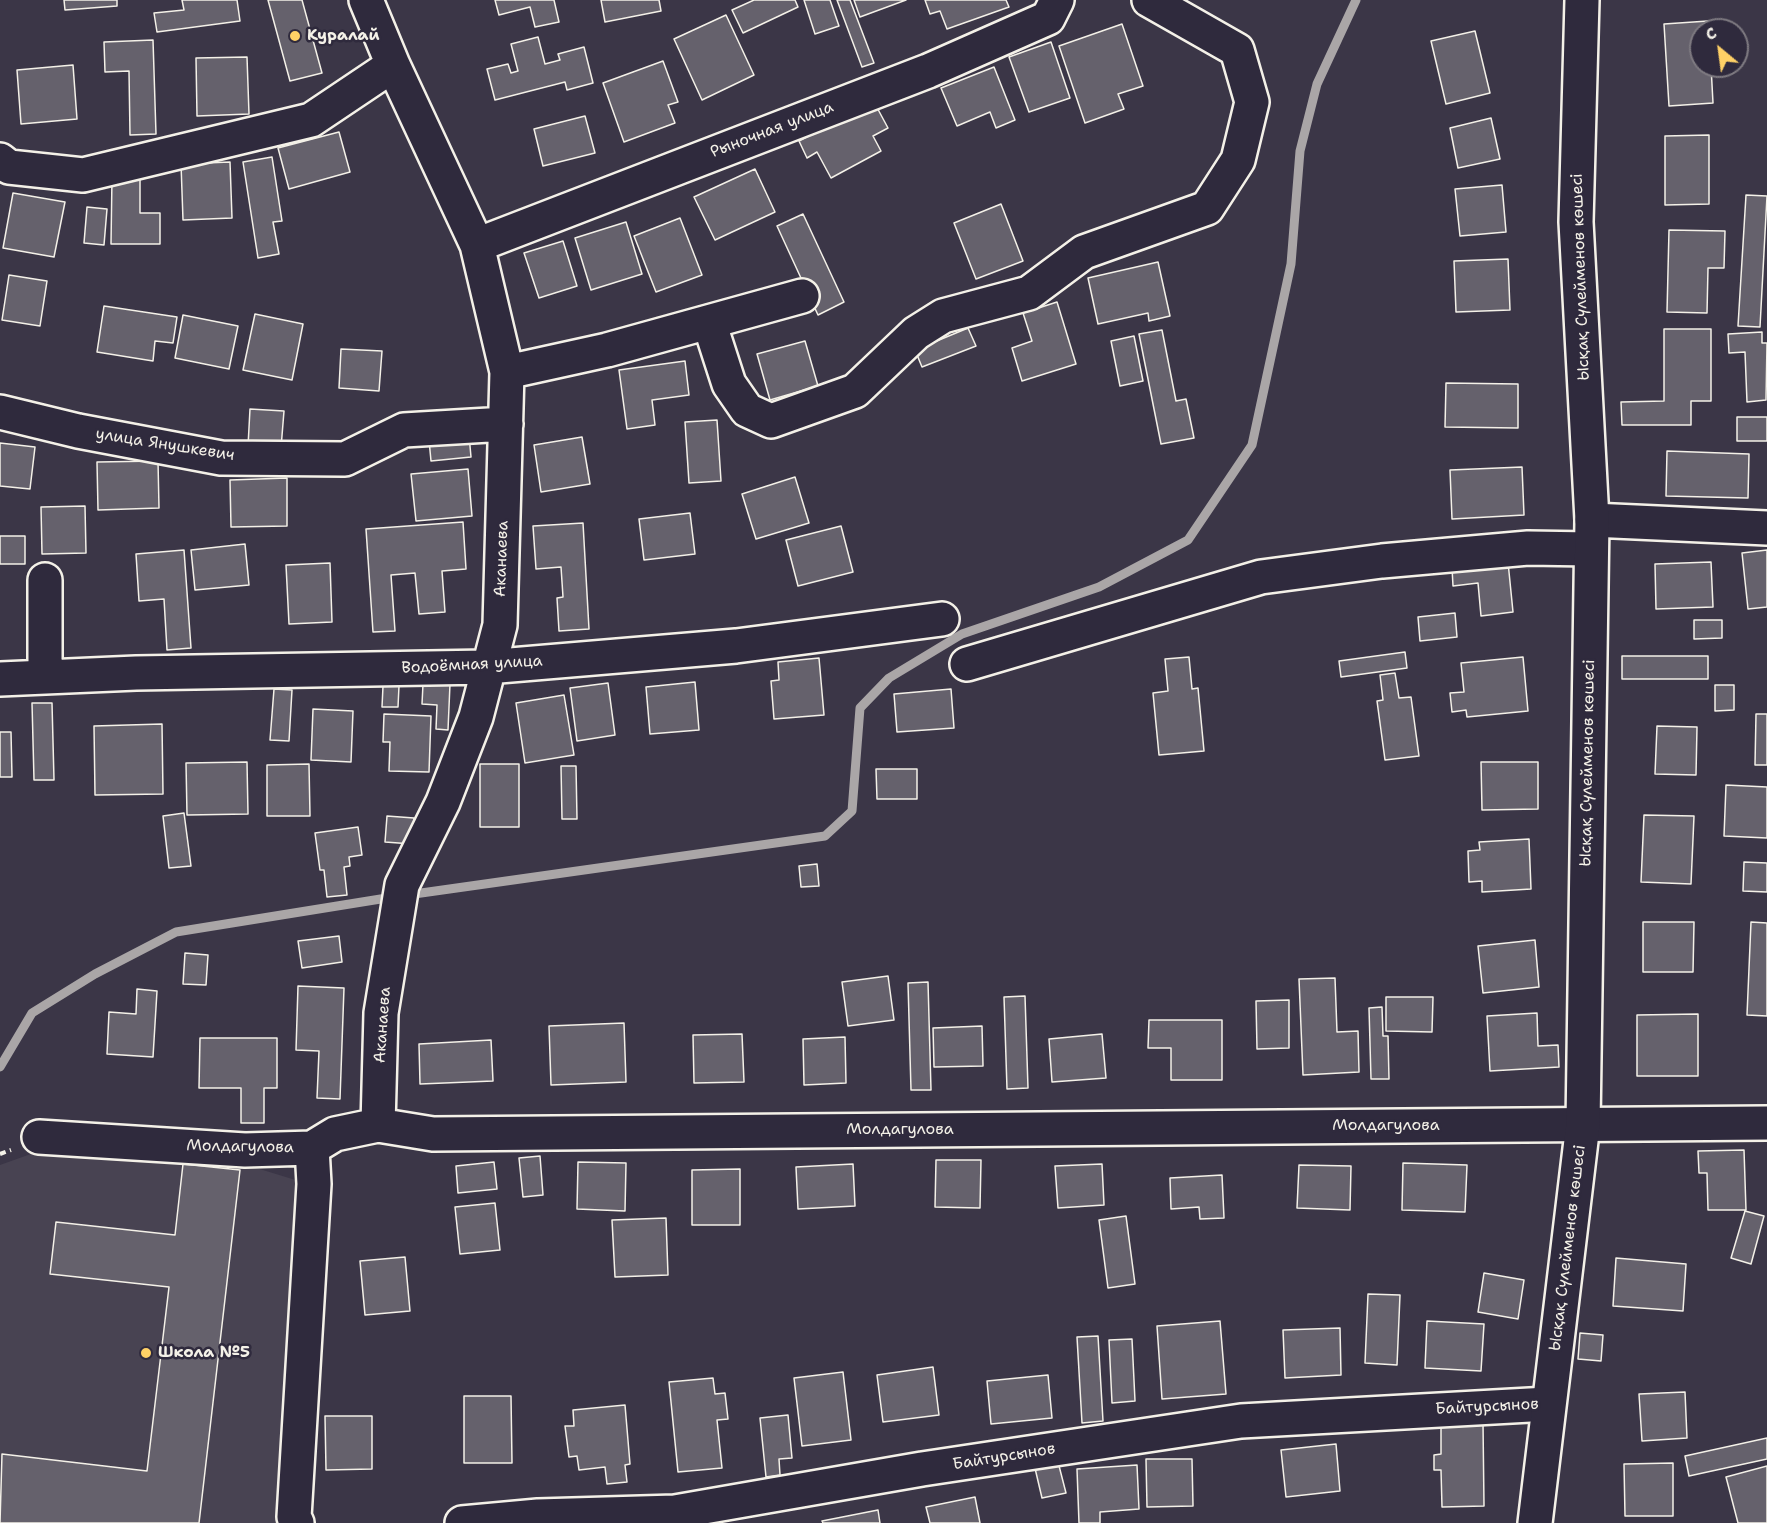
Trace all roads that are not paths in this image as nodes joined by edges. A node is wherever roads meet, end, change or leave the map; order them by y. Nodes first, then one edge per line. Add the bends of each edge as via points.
1 (1057, 0) edge
2 (1149, 0) edge
3 (1582, 0) edge
4 (379, 6) edge
5 (393, 65) junction
6 (0, 160) edge
7 (477, 245) junction
8 (802, 296) dead end
9 (709, 322) junction
10 (507, 372) junction
11 (0, 412) edge
12 (506, 424) junction
13 (1767, 528) edge
14 (1591, 534) junction
15 (45, 580) dead end
16 (942, 619) dead end
17 (967, 664) dead end
18 (487, 667) junction
19 (45, 677) junction
20 (0, 679) edge
21 (1767, 1123) edge
22 (1583, 1124) junction
23 (378, 1125) junction
24 (39, 1137) dead end
25 (312, 1148) junction
26 (1548, 1404) junction
27 (297, 1523) edge
28 (462, 1523) edge
29 (1535, 1523) edge

1 - 7 street, Рыночная улица via 1048,18 928,71
2 - 9 street via 1237,50 1252,102 1238,160 1207,208 1084,252 1029,292 943,316 916,333 855,391 771,421 747,410 729,384
3 - 14 street, Ысқақ Сүлейменов көшесі via 1576,222
4 - 5 street, Аканаева
5 - 6 street via 311,120 209,146 83,175 9,167
5 - 7 street, Аканаева
7 - 10 street, Аканаева
8 - 9 street
9 - 10 street
10 - 12 street, Аканаева
11 - 12 street, улица Янушкевич via 221,458 345,459 404,430
12 - 18 street, Аканаева via 500,626
13 - 14 street
14 - 17 street via 1528,548 1261,577
14 - 22 street, Ысқақ Сүлейменов көшесі
15 - 19 street
16 - 18 street, Водоёмная улица via 736,646
18 - 19 street, Водоёмная улица
18 - 23 street, Аканаева via 476,717 399,900 381,1013
19 - 20 street, Водоёмная улица
21 - 22 street, Молдагулова
22 - 23 street, Молдагулова via 445,1134
22 - 26 street, Ысқақ Сүлейменов көшесі
23 - 25 street, Молдагулова via 335,1134
24 - 25 street, Молдагулова via 245,1150
25 - 27 street via 314,1184 294,1517
26 - 28 street, Байтурсынов via 1241,1421 922,1469 675,1512 538,1516
26 - 29 street, Ысқақ Сүлейменов көшесі

